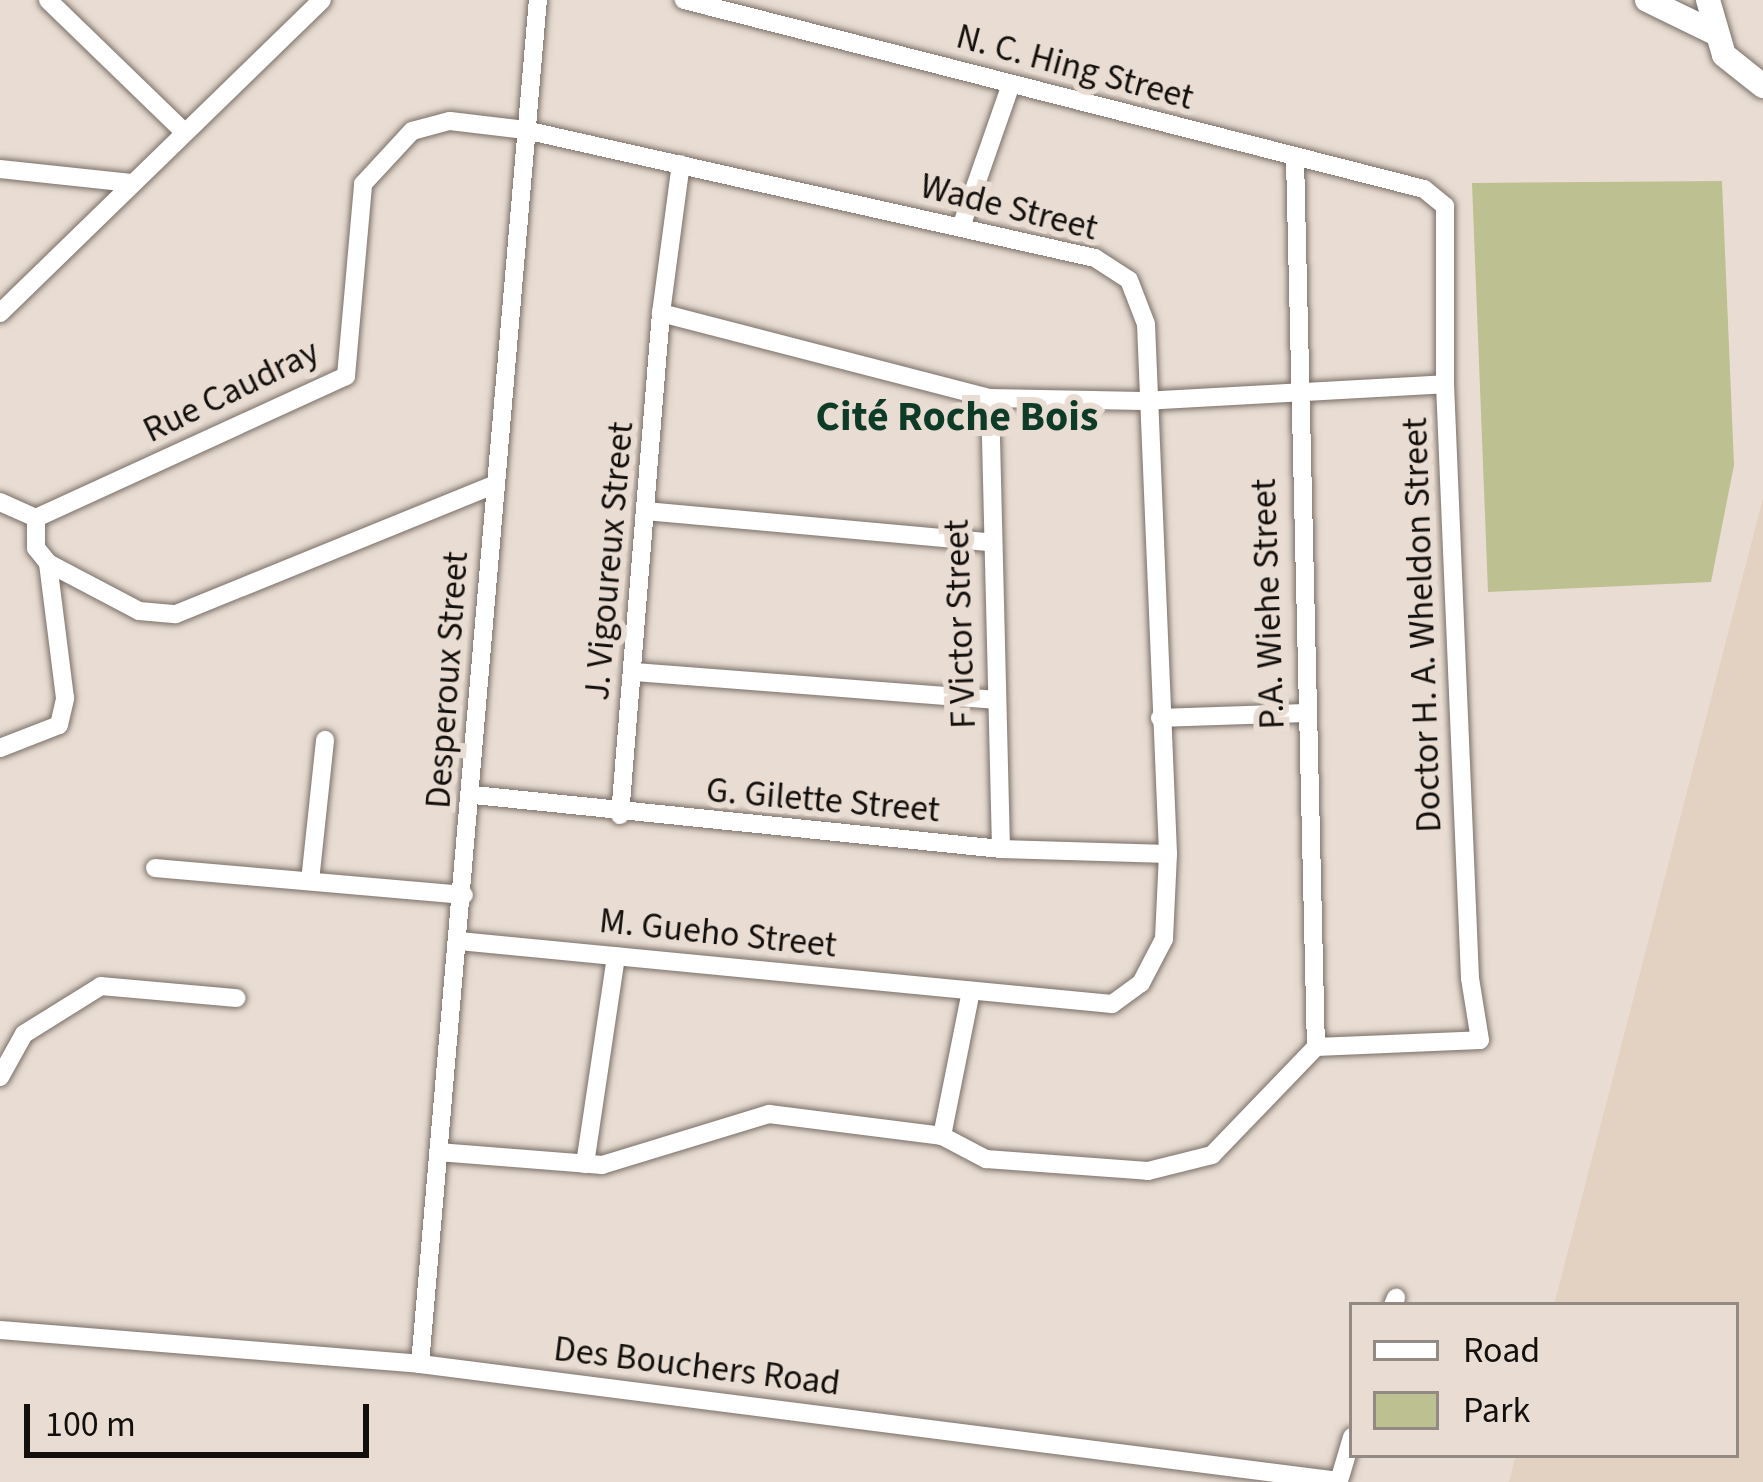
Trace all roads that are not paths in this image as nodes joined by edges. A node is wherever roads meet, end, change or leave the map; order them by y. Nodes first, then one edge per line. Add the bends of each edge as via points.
1 (48, 0) edge
2 (322, 0) edge
3 (538, 0) edge
4 (684, 0) edge
5 (1647, 0) edge
6 (1708, 0) edge
7 (1713, 32) junction
8 (1011, 84) junction
9 (1763, 86) edge
10 (525, 130) junction
11 (184, 132) junction
12 (1295, 158) junction
13 (681, 164) junction
14 (0, 169) edge
15 (130, 183) junction
16 (1444, 206) joint
17 (961, 227) junction
18 (0, 313) edge
19 (661, 313) junction
20 (1445, 384) junction
21 (1295, 394) junction
22 (990, 398) junction
23 (1143, 401) junction
24 (494, 485) junction
25 (0, 502) edge
26 (646, 511) junction
27 (37, 518) junction
28 (988, 542) junction
29 (48, 563) junction
30 (634, 673) junction
31 (995, 700) junction
32 (1304, 713) junction
33 (1160, 718) junction
34 (325, 740) dead end
35 (0, 748) edge
36 (473, 795) junction
37 (620, 815) junction
38 (1000, 849) junction
39 (1168, 854) junction
40 (155, 868) dead end
41 (310, 881) junction
42 (464, 895) junction
43 (459, 941) junction
44 (616, 956) junction
45 (1141, 983) joint
46 (970, 991) junction
47 (236, 998) dead end
48 (1316, 1047) junction
49 (0, 1077) edge
50 (943, 1136) junction
51 (437, 1152) junction
52 (586, 1164) junction
53 (0, 1330) edge
54 (420, 1364) junction
55 (1349, 1447) edge

1 - 11 street
2 - 11 street
3 - 10 street, Desperoux Street
4 - 8 street, N. C. Hing Street
5 - 7 main road
6 - 7 main road
7 - 9 main road via 1724,55
8 - 12 street, N. C. Hing Street
8 - 17 street
10 - 13 street, Wade Street
10 - 24 street, Desperoux Street
10 - 27 street, Rue Caudray via 450,121 412,131 363,184 346,376
11 - 15 street
12 - 16 street, N. C. Hing Street via 1424,189
12 - 21 street, P.A. Wiehe Street
13 - 17 street, Wade Street
13 - 19 street, J. Vigoureux Street
14 - 15 street
15 - 18 street
16 - 20 street, Doctor H. A. Wheldon Street
17 - 23 street, Wade Street via 1095,258 1129,280 1146,324
19 - 22 street
19 - 26 street, J. Vigoureux Street
20 - 21 street
20 - 48 street, Doctor H. A. Wheldon Street via 1470,978 1480,1040
21 - 23 street
21 - 32 street, P.A. Wiehe Street
22 - 23 street
22 - 28 street, F Victor Street
23 - 33 street, Wade Street
24 - 29 street via 202,610 139,611
24 - 36 street, Desperoux Street
25 - 27 street
26 - 28 street
26 - 30 street, J. Vigoureux Street
27 - 29 street via 36,548
28 - 31 street, F Victor Street
29 - 35 street via 65,698 59,725
30 - 31 street
30 - 37 street, J. Vigoureux Street
31 - 38 street, F Victor Street
32 - 33 street
32 - 48 street, P.A. Wiehe Street
33 - 39 street, Wade Street
34 - 41 street
36 - 37 street, G. Gilette Street
36 - 42 street, Desperoux Street
37 - 38 street, G. Gilette Street
38 - 39 street, G. Gilette Street
39 - 45 street, Wade Street via 1164,939
40 - 41 street
41 - 42 street
42 - 43 street, Desperoux Street
43 - 44 street, M. Gueho Street
43 - 51 street, Desperoux Street
44 - 46 street, M. Gueho Street
44 - 52 street
45 - 46 street, M. Gueho Street via 1112,1004
46 - 50 street
47 - 49 street via 101,986 24,1034
48 - 50 street via 1212,1155 1148,1172 986,1159
50 - 52 street via 769,1114 602,1166
51 - 52 street
51 - 54 street, Desperoux Street
53 - 54 street, Des Bouchers Road
54 - 55 street, Des Bouchers Road via 1339,1481

